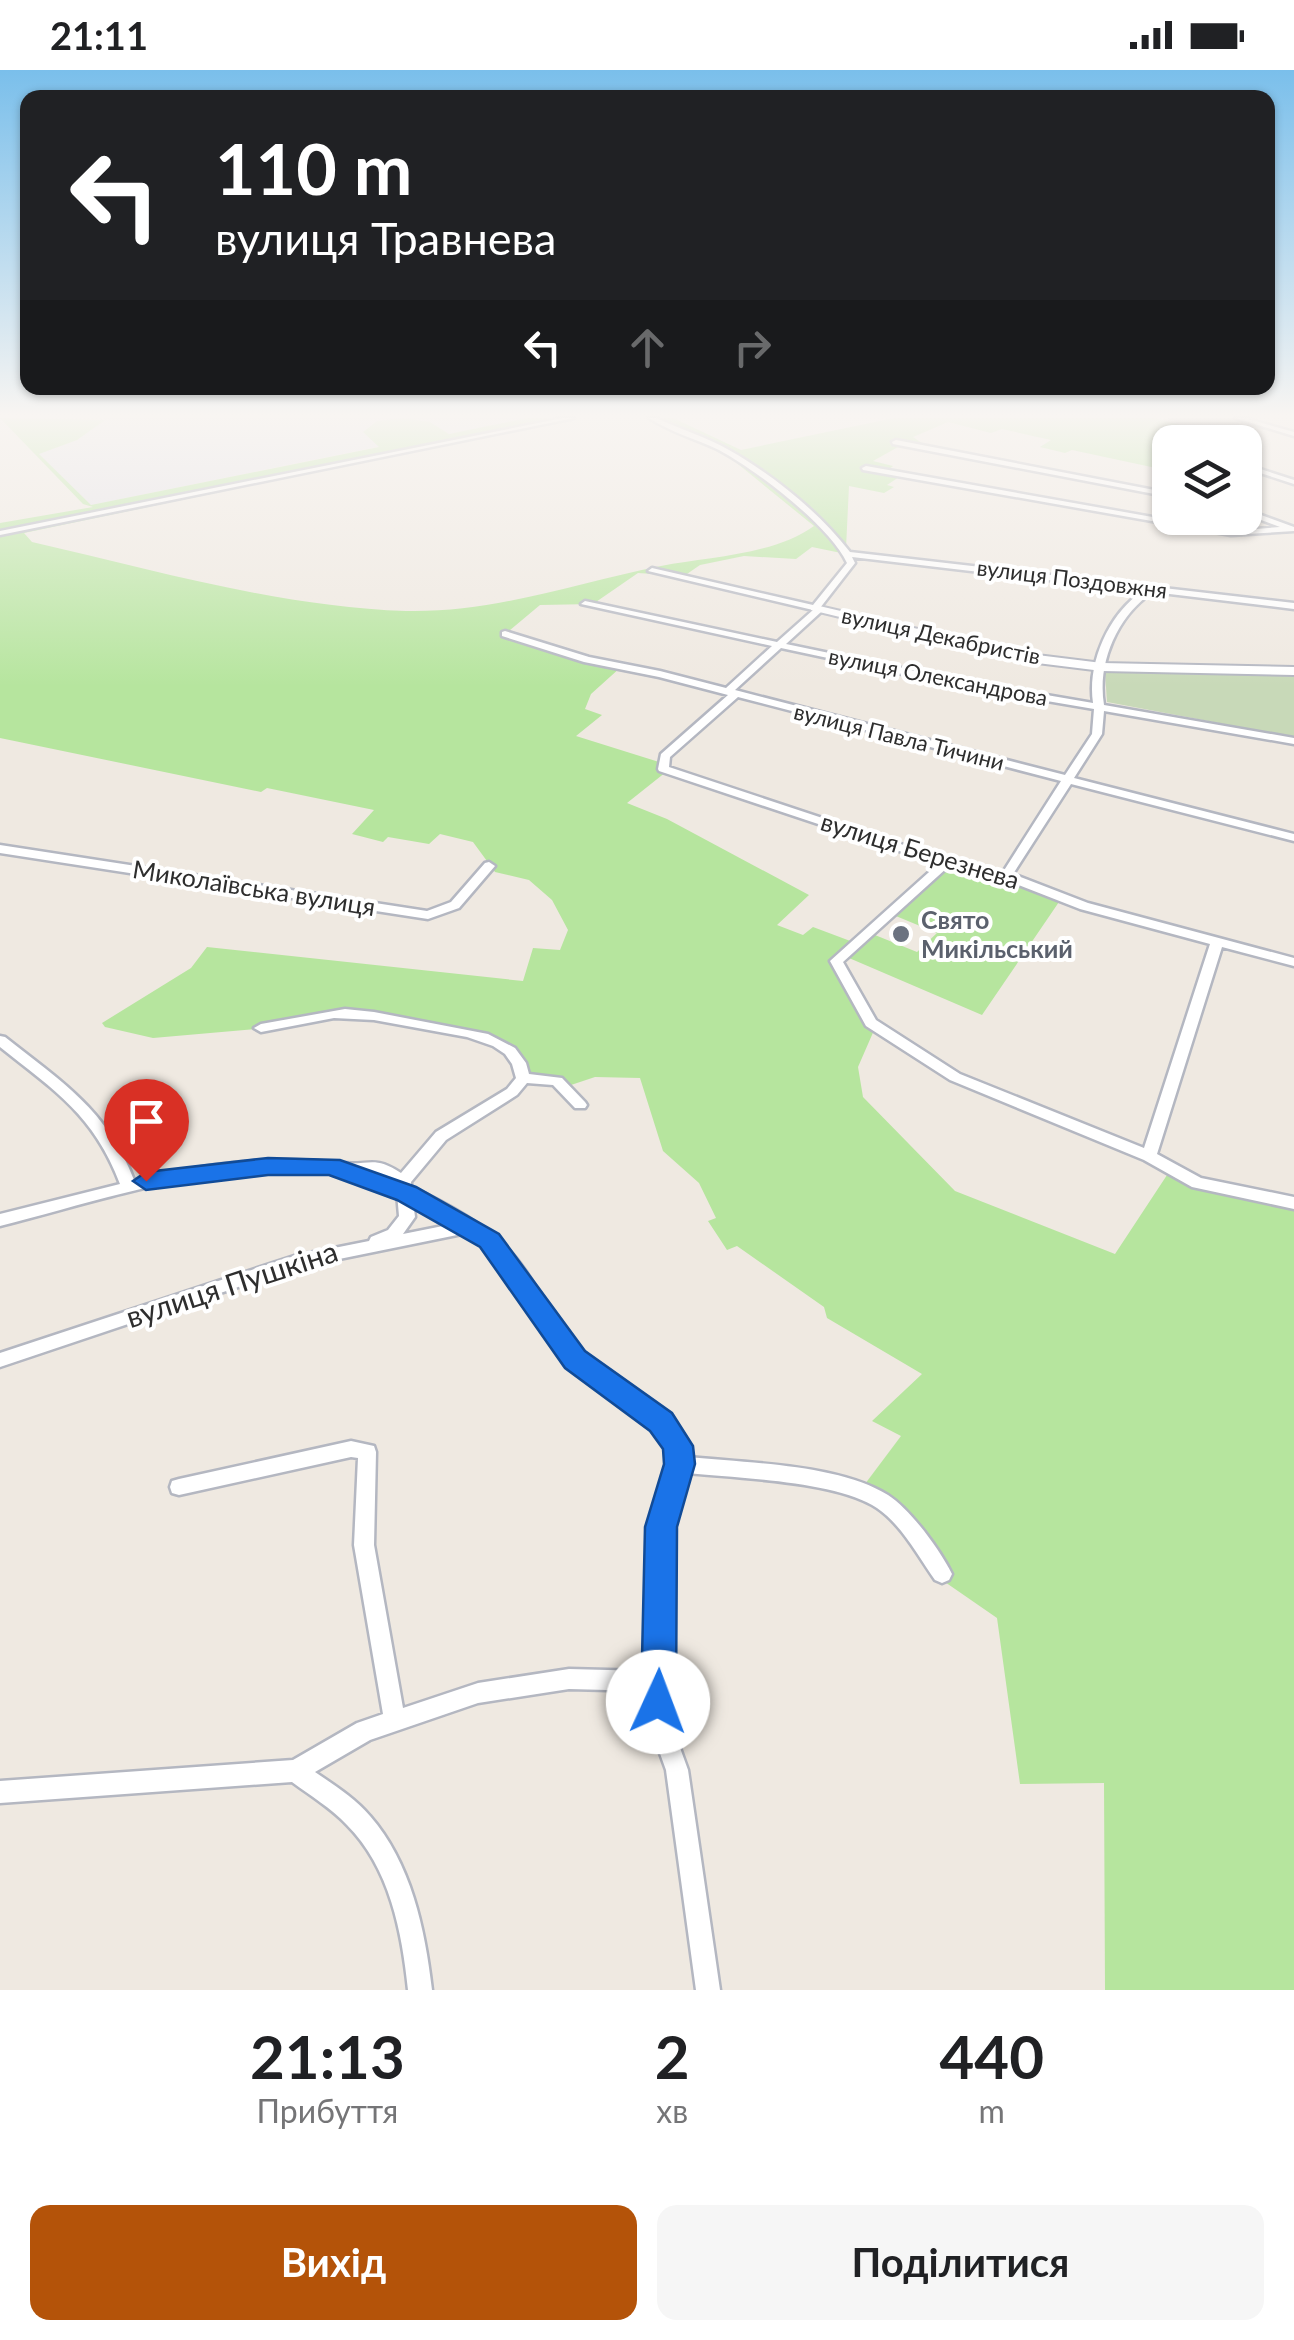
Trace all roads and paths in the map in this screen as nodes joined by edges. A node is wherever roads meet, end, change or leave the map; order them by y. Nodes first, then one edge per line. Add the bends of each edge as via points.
1 (126, 508) edge
2 (795, 508) edge
3 (1091, 508) edge
4 (1262, 518) edge
5 (1293, 530) edge
6 (0, 533) edge
7 (850, 554) junction
8 (652, 571) dead end
9 (1114, 586) junction
10 (1152, 590) junction
11 (1132, 600) junction
12 (585, 604) dead end
13 (1294, 606) edge
14 (816, 609) junction
15 (504, 634) dead end
16 (778, 646) junction
17 (1102, 667) junction
18 (1294, 671) edge
19 (731, 694) junction
20 (1100, 708) junction
21 (1294, 740) edge
22 (1065, 780) junction
23 (1294, 838) edge
24 (0, 848) edge
25 (946, 863) junction
26 (489, 866) dead end
27 (1006, 876) junction
28 (1217, 943) junction
29 (1294, 962) edge
30 (261, 1028) dead end
31 (0, 1040) edge
32 (523, 1078) junction
33 (580, 1105) dead end
34 (1149, 1156) junction
35 (128, 1184) junction
36 (405, 1187) junction
37 (1294, 1203) edge
38 (0, 1220) edge
39 (468, 1227) junction
40 (372, 1243) junction
41 (0, 1360) edge
42 (680, 1464) junction
43 (179, 1488) dead end
44 (942, 1574) dead end
45 (656, 1681) junction
46 (395, 1720) junction
47 (295, 1771) junction
48 (0, 1792) edge
49 (420, 1990) edge
50 (708, 1990) edge

1 - 6 street
2 - 7 street
3 - 5 street via 1230,532
4 - 5 street
7 - 9 street, вулиця Поздовжня
7 - 14 street via 848,571
8 - 14 street, вулиця Декабристів
9 - 10 street, вулиця Поздовжня
9 - 11 street
10 - 11 street
10 - 13 street, вулиця Поздовжня
11 - 17 street
12 - 16 street, вулиця Олександрова
14 - 16 street
14 - 17 street, вулиця Декабристів via 1005,654
15 - 19 street, вулиця Павла Тичини
16 - 19 street
16 - 20 street, вулиця Олександрова
17 - 18 street, вулиця Декабристів
17 - 20 street via 1096,678
19 - 22 street, вулиця Павла Тичини
19 - 25 street, вулиця Березнева via 665,756 663,769
20 - 21 street, вулиця Олександрова
20 - 22 street via 1097,734
22 - 23 street, вулиця Павла Тичини
22 - 27 street
24 - 26 street, Миколаївська вулиця via 428,915 455,905
25 - 27 street, вулиця Березнева
25 - 34 street via 836,961 863,1012 918,1057 986,1093
27 - 28 street, вулиця Березнева
28 - 29 street, вулиця Березнева
28 - 34 street
30 - 32 street via 324,1015 382,1016 484,1036 508,1051
31 - 35 street via 50,1076 108,1136
32 - 33 street via 557,1081
32 - 36 street via 442,1136
34 - 37 street via 1197,1183
35 - 36 street via 268,1166 341,1168
35 - 38 street
36 - 39 street
36 - 40 street via 409,1207 402,1226
39 - 40 street, вулиця Пушкіна via 418,1241
39 - 42 street via 510,1264 575,1360 669,1430
40 - 41 street, вулиця Пушкіна via 294,1262
42 - 44 street via 871,1495 895,1513
42 - 45 street via 661,1527
43 - 46 street via 350,1449 366,1452 364,1545
45 - 46 street via 525,1685
45 - 50 street via 660,1724 677,1770
46 - 47 street
47 - 48 street
47 - 49 street via 372,1838 408,1921

